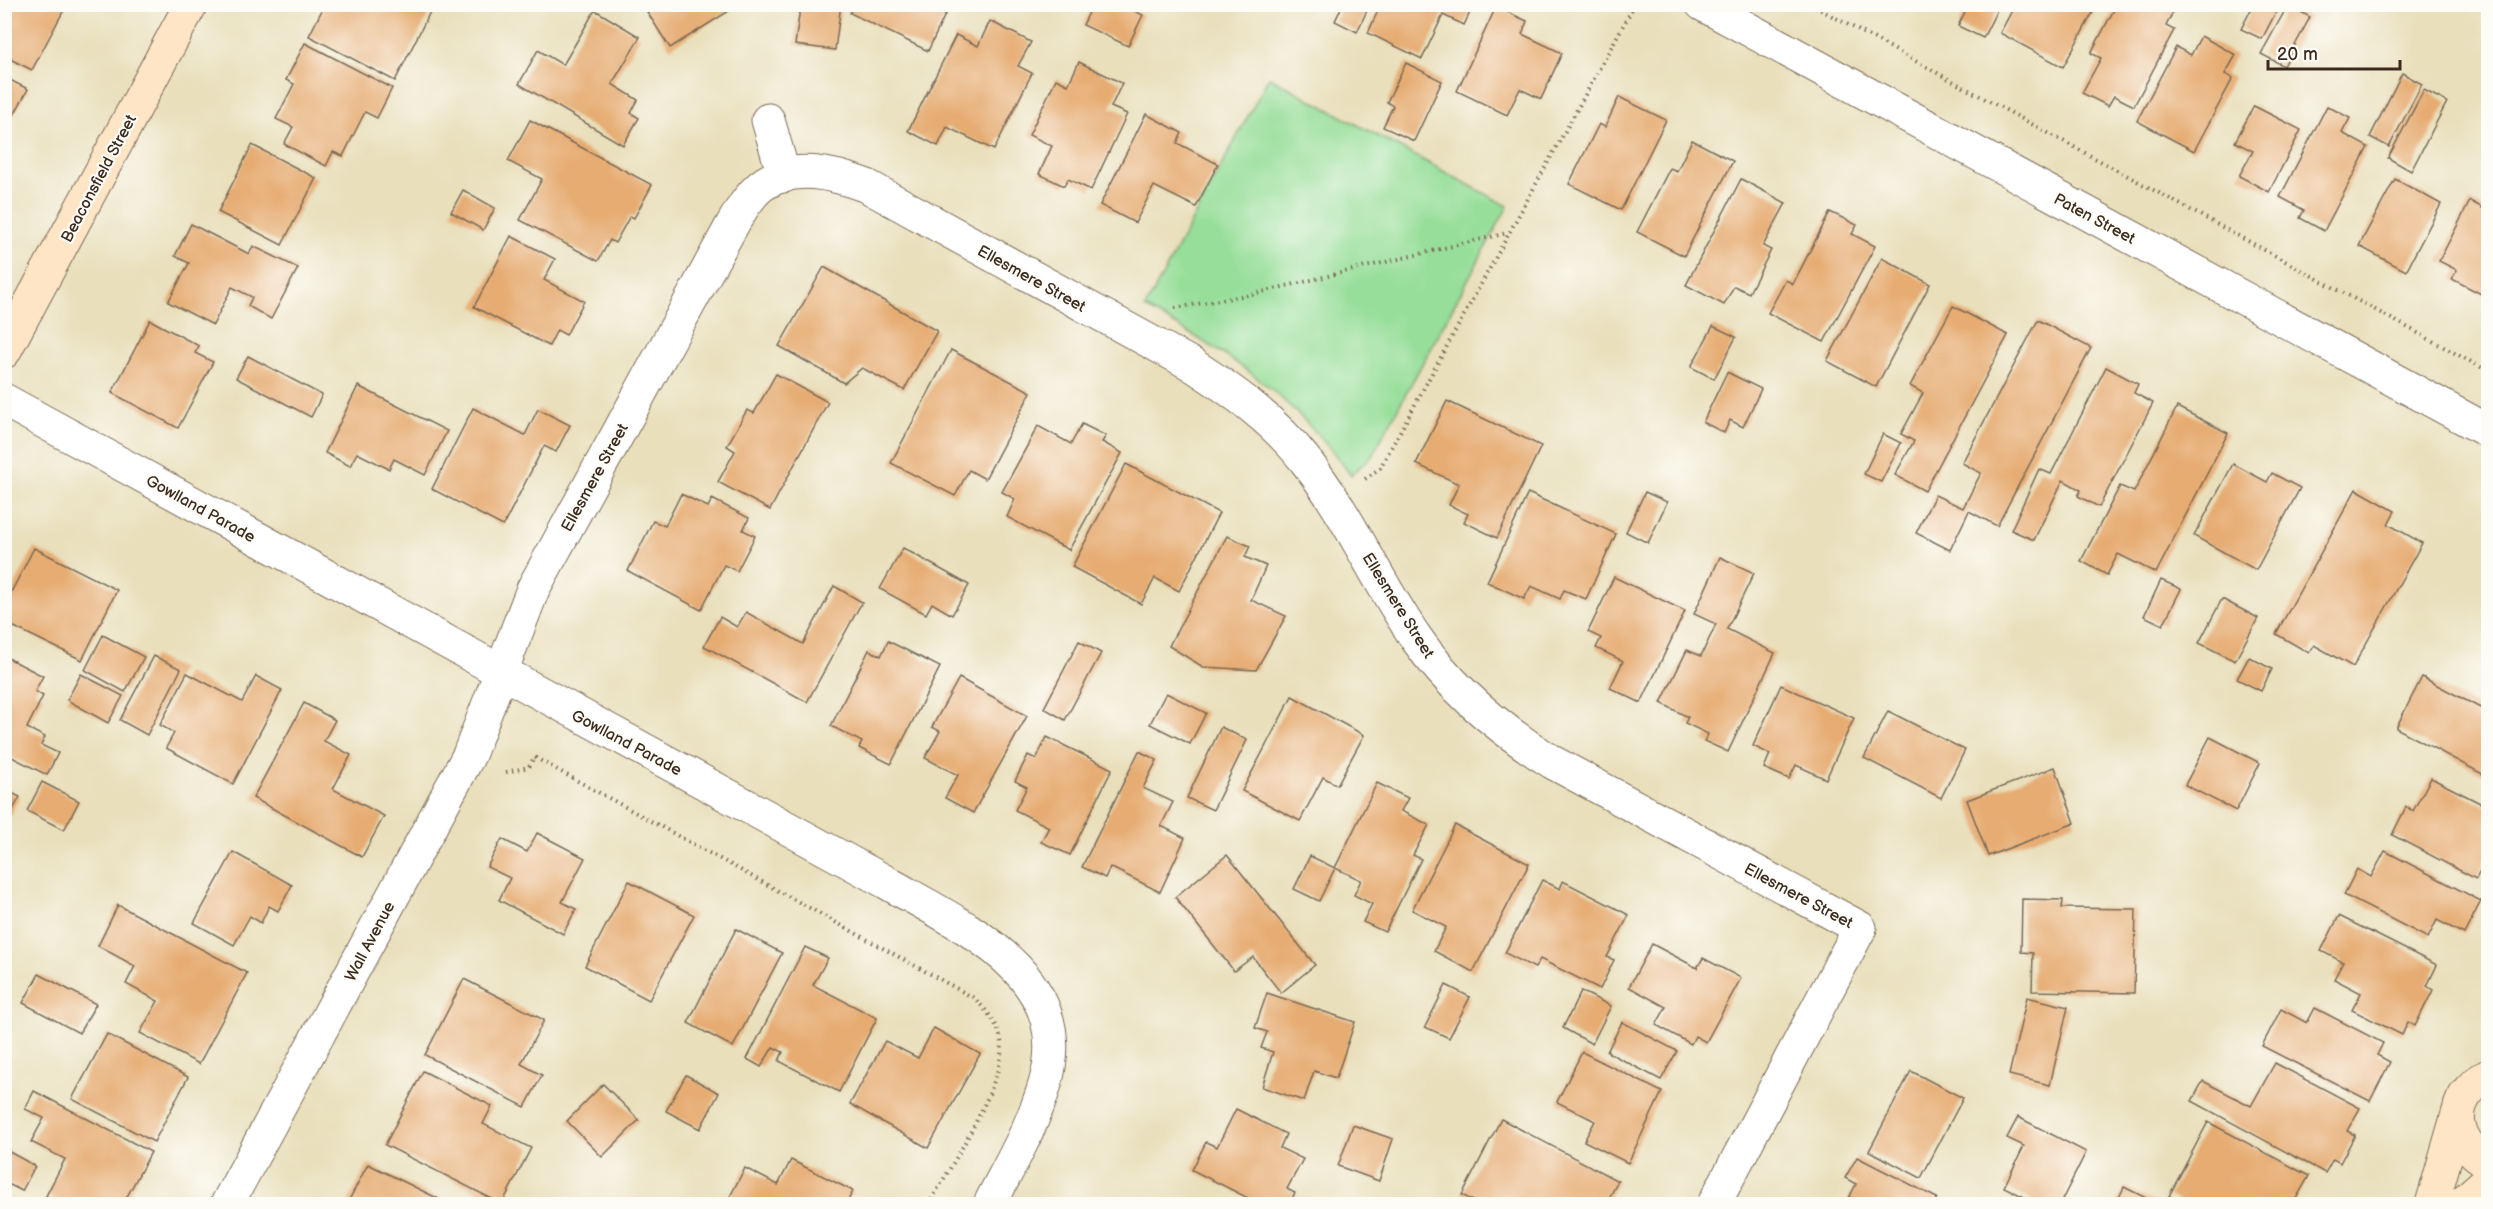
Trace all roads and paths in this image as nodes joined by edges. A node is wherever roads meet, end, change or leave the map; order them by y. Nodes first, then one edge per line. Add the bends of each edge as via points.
1 (191, 4) edge
2 (1635, 4) edge
3 (1702, 4) edge
4 (1810, 4) edge
5 (768, 120) dead end
6 (784, 176) junction
7 (1508, 233) junction
8 (1109, 321) junction
9 (4, 352) edge
10 (2488, 371) edge
11 (4, 400) edge
12 (2488, 431) edge
13 (4, 462) edge
14 (10, 465) dead end
15 (1336, 501) junction
16 (500, 672) junction
17 (469, 755) junction
18 (2488, 1075) edge
19 (2459, 1113) junction
20 (2488, 1162) edge
21 (2488, 1180) edge
22 (226, 1204) edge
23 (929, 1204) edge
24 (990, 1204) edge
25 (1714, 1204) edge
26 (2432, 1204) edge
27 (2461, 1204) edge

1 - 9 main road, Beaconsfield Street
2 - 7 path
3 - 12 street, Paten Street
4 - 10 path
5 - 6 street
6 - 8 street, Ellesmere Street via 797,172 824,174 867,186
6 - 16 street, Ellesmere Street via 760,187 731,227 533,589
7 - 8 path via 1253,294
7 - 15 path via 1380,468
8 - 15 street, Ellesmere Street via 1230,389 1268,420
11 - 16 street, Gowlland Parade
13 - 14 path
15 - 25 street, Ellesmere Street via 1417,639 1476,708 1552,762 1860,928
16 - 17 street, Wall Avenue
16 - 24 street, Gowlland Parade via 886,882 987,941 1017,968 1046,1016 1051,1053 1041,1095
17 - 22 street, Wall Avenue
17 - 23 path via 501,773 529,766 534,757 974,998 996,1026 1001,1042 1000,1060 985,1101
18 - 19 main road via 2463,1097
19 - 20 main road via 2466,1144
19 - 26 main road
21 - 27 main road

